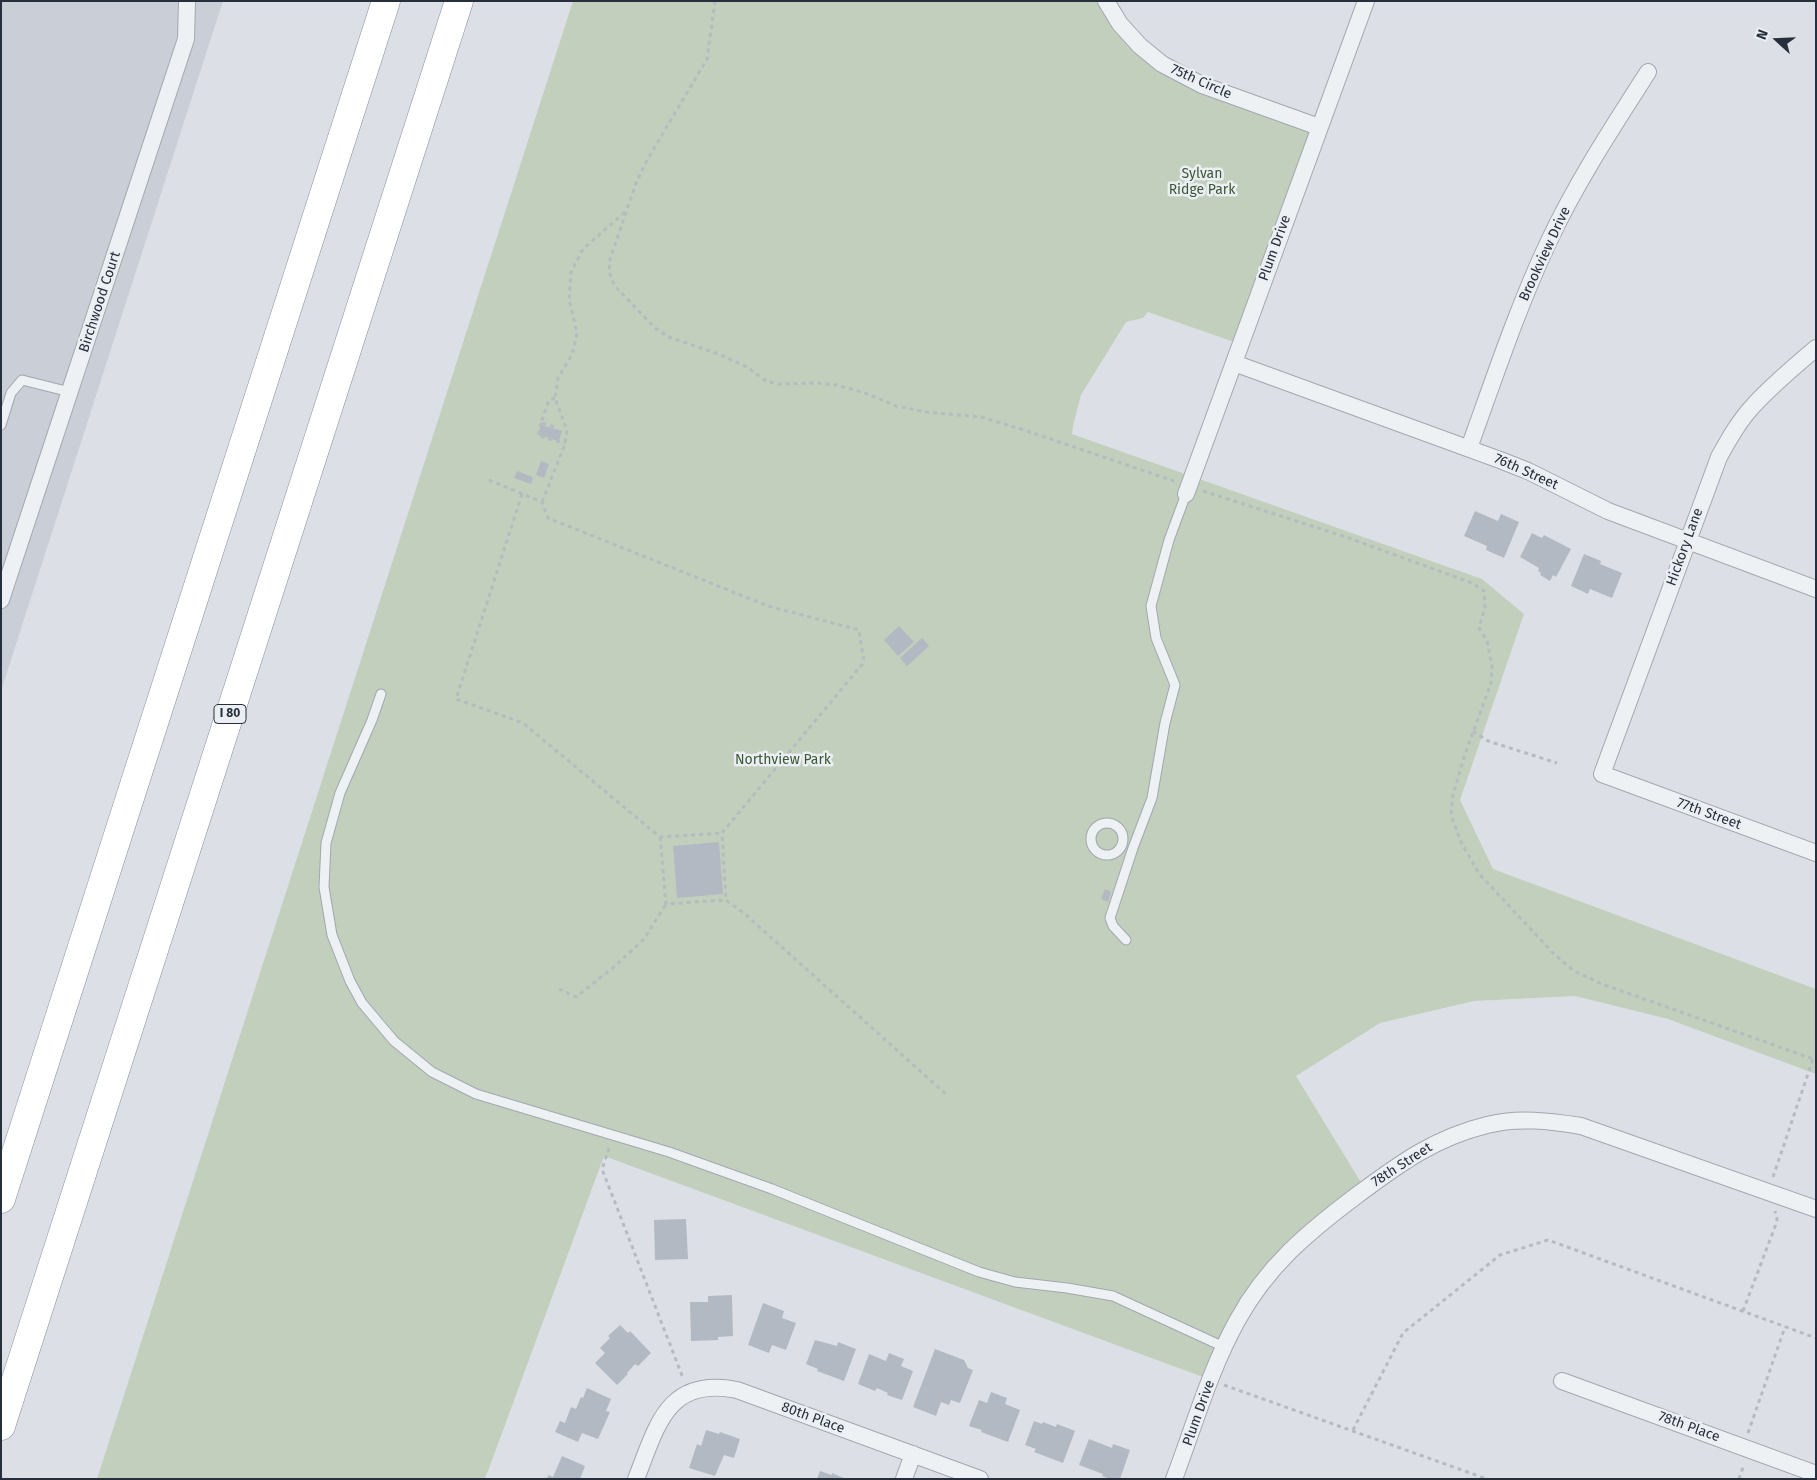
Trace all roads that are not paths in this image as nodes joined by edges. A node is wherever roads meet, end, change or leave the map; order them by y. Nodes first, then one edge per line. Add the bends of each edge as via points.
1 (187, 1) edge
2 (386, 1) edge
3 (459, 1) edge
4 (1106, 1) edge
5 (1366, 1) edge
6 (1648, 72) dead end
7 (1320, 128) junction
8 (1816, 348) edge
9 (1234, 363) junction
10 (70, 392) junction
11 (1, 425) edge
12 (1469, 448) junction
13 (1186, 494) joint
14 (1687, 542) junction
15 (1816, 589) edge
16 (1, 600) edge
17 (381, 694) dead end
18 (1602, 774) joint
19 (1122, 844) dead end
20 (1133, 848) junction
21 (1816, 853) edge
22 (1126, 940) dead end
23 (19, 1145) junction
24 (1, 1187) edge
25 (1, 1199) edge
26 (1816, 1209) edge
27 (1224, 1347) junction
28 (1562, 1381) dead end
29 (1, 1426) edge
30 (913, 1454) junction
31 (1816, 1474) edge
32 (636, 1479) edge
33 (904, 1479) edge
34 (980, 1479) edge
35 (1174, 1479) edge

1 - 10 street, Birchwood Court via 186,39
2 - 23 highway
3 - 29 highway, I 80
4 - 7 street, 75th Circle via 1120,24 1162,64 1202,85
5 - 7 street, Plum Drive
6 - 12 street, Brookview Drive via 1579,184 1549,242 1520,308
7 - 9 street, Plum Drive
8 - 14 street, Hickory Lane via 1775,383 1735,429 1716,464
9 - 12 street, 76th Street
9 - 13 street, Plum Drive
10 - 11 lane via 22,380 11,393
10 - 16 street, Birchwood Court
12 - 14 street, 76th Street via 1528,470 1608,511
13 - 20 lane via 1169,540 1151,606 1156,638 1175,685 1152,798
14 - 15 street, 76th Street
14 - 18 street, Hickory Lane
17 - 27 lane via 340,793 326,843 324,887 332,935 362,1003 394,1041 432,1072 476,1094 669,1152 772,1189 979,1272 1015,1282 1114,1296
18 - 21 street, 77th Street
19 - 20 lane
20 - 22 lane via 1110,918
23 - 24 highway
23 - 25 highway
26 - 27 street, 78th Street via 1581,1126 1558,1122 1488,1124 1444,1138 1403,1161 1303,1237 1256,1290
27 - 35 street, Plum Drive
28 - 31 street, 78th Place
30 - 32 street, 80th Place via 737,1390 704,1387 675,1401 664,1413
30 - 33 street
30 - 34 street, 80th Place

